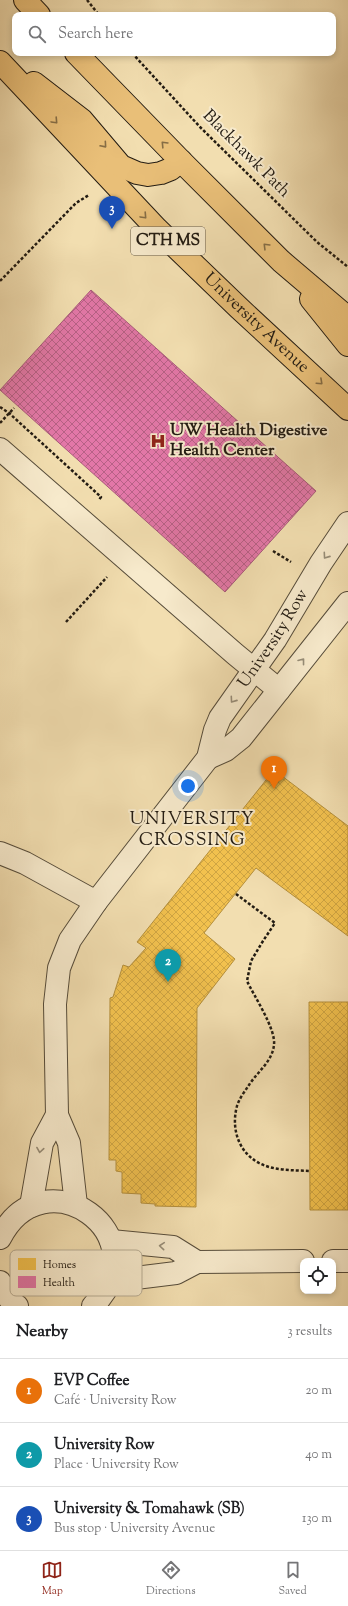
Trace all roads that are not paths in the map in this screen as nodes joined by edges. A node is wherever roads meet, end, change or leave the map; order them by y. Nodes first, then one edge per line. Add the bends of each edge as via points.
1 (25, 0) edge
2 (37, 12) edge
3 (79, 56) edge
4 (3, 70) edge
5 (181, 161) junction
6 (281, 261) junction
7 (348, 318) edge
8 (348, 344) edge
9 (348, 409) edge
10 (0, 448) edge
11 (348, 524) edge
12 (348, 603) edge
13 (254, 670) junction
14 (279, 690) junction
15 (208, 758) junction
16 (0, 853) edge
17 (96, 902) junction
18 (57, 1115) junction
19 (76, 1205) junction
20 (31, 1206) junction
21 (0, 1238) edge
22 (111, 1241) junction
23 (112, 1250) edge
24 (300, 1261) edge
25 (336, 1261) edge
26 (348, 1261) edge
27 (197, 1262) junction
28 (142, 1277) edge
29 (0, 1282) edge
30 (103, 1296) edge
31 (17, 1306) edge
32 (93, 1306) edge

1 - 2 main road
5 -> 3 main road
4 -> 5 main road via 35,84 82,120 121,166 148,175 171,170
4 -> 9 main road, University Avenue / CTH MS via 168,240
6 -> 5 main road
6 - 7 main road
6 - 8 main road
10 - 13 street
11 -> 13 street, University Row
14 -> 12 street, University Row
13 - 14 street
13 -> 15 street, University Row via 217,724
14 - 15 street, University Row via 236,743
15 - 17 street, University Row
16 - 17 street via 25,863
17 - 18 street, University Row via 70,940 59,968 56,1004
18 - 19 street, University Row via 69,1143
18 -> 20 street, University Row via 42,1143
19 - 20 street via 46,1202
19 - 22 street via 91,1214 103,1226
20 - 21 street via 17,1215
22 - 23 street
27 -> 22 street via 173,1247
24 - 27 street
25 - 26 street
27 - 28 street via 176,1273
29 - 31 street via 3,1290
30 - 32 street

